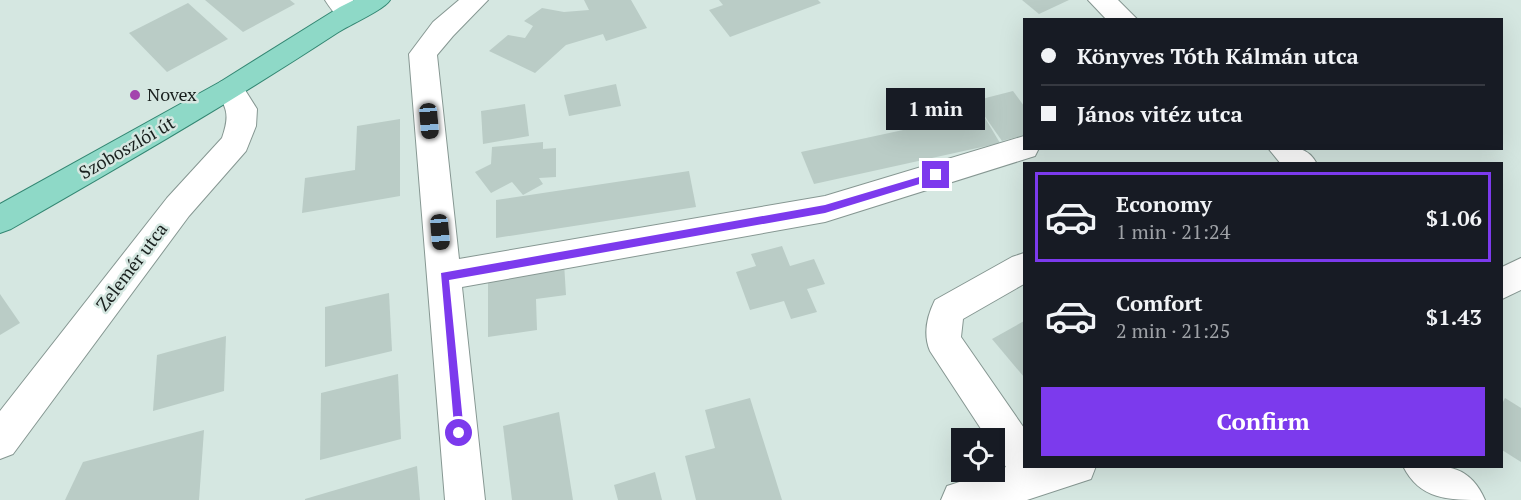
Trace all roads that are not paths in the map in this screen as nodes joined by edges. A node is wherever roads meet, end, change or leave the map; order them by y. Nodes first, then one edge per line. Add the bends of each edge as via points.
1 (377, 0) edge
2 (475, 0) edge
3 (1101, 0) edge
4 (343, 6) edge
5 (1123, 18) edge
6 (230, 89) junction
7 (1023, 148) edge
8 (1285, 150) edge
9 (1300, 162) edge
10 (0, 220) edge
11 (1023, 268) edge
12 (1521, 272) edge
13 (444, 276) junction
14 (1503, 284) edge
15 (0, 441) edge
16 (1023, 458) edge
17 (1069, 468) edge
18 (1425, 468) edge
19 (1035, 476) edge
20 (465, 500) edge
21 (961, 500) edge
22 (1465, 500) edge

1 - 4 main road, Szoboszlói út
2 - 13 street via 423,54
3 - 5 street
4 - 6 main road, Szoboszlói út
6 - 10 main road, Szoboszlói út
6 - 15 street, Zelemér utca via 242,109 235,143 178,207
7 - 13 street via 825,209
8 - 9 street
11 - 16 street via 947,311 943,340
12 - 14 street
13 - 20 street
17 - 19 street
18 - 22 street
19 - 21 street

